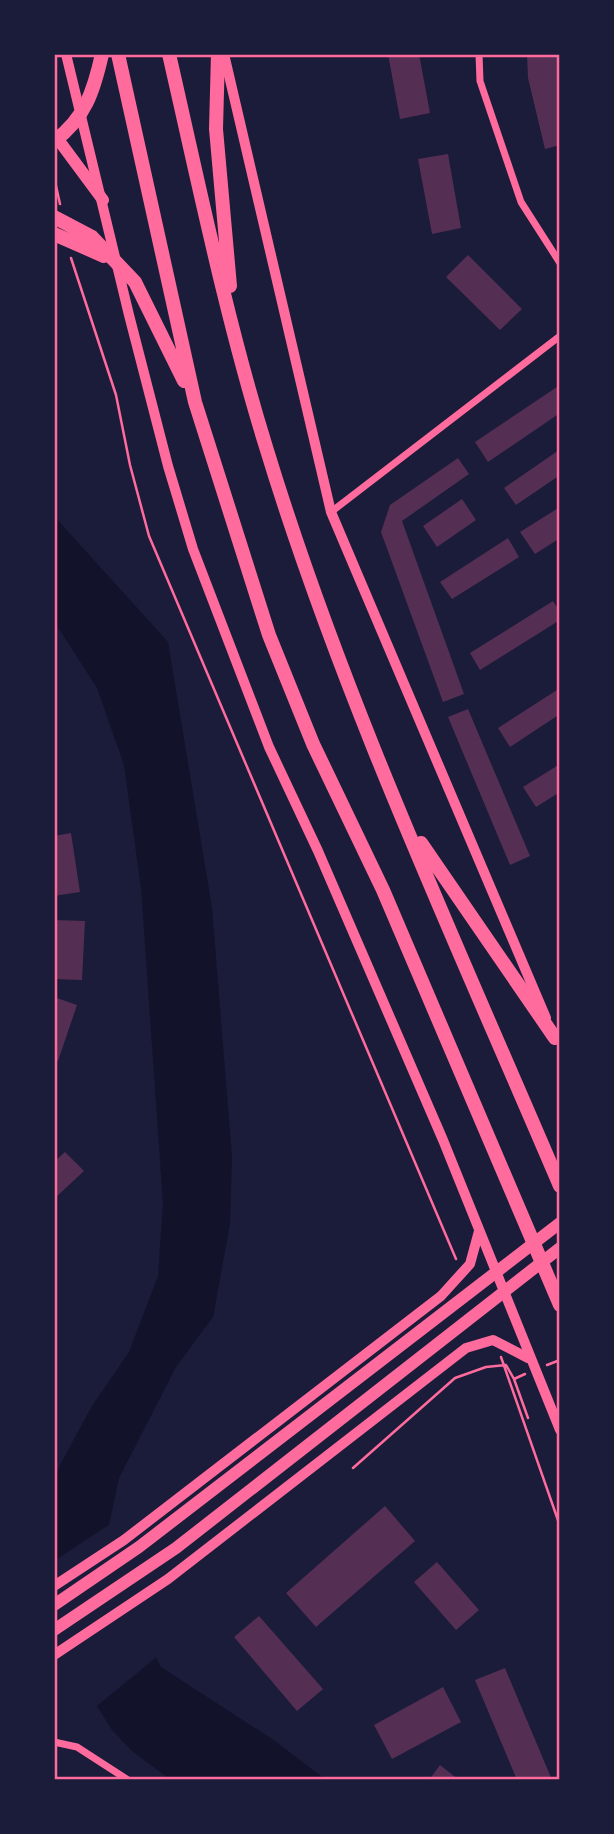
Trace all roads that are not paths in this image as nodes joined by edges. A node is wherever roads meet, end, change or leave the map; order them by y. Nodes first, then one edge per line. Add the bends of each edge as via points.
1 (66, 54) edge
2 (102, 54) edge
3 (118, 54) edge
4 (169, 54) edge
5 (218, 54) edge
6 (224, 54) edge
7 (479, 54) edge
8 (54, 140) edge
9 (103, 200) junction
10 (58, 216) edge
11 (54, 234) edge
12 (560, 264) edge
13 (131, 278) junction
14 (234, 336) junction
15 (560, 336) edge
16 (195, 402) junction
17 (331, 512) junction
18 (402, 816) junction
19 (557, 1044) edge
20 (560, 1186) edge
21 (560, 1223) edge
22 (479, 1231) junction
23 (560, 1248) edge
24 (560, 1306) edge
25 (528, 1359) junction
26 (560, 1430) edge
27 (54, 1587) edge
28 (54, 1605) edge
29 (54, 1630) edge
30 (56, 1654) edge
31 (54, 1742) edge
32 (128, 1780) edge

1 - 9 main road
2 - 8 highway via 94,88 73,128
3 - 16 highway
4 - 14 highway
5 - 14 highway via 216,129
6 - 17 main road
7 - 12 street via 480,81 521,202
8 - 9 main road via 61,142
9 - 22 main road via 167,466 193,549 269,747 318,851
10 - 13 highway via 92,237
11 - 13 highway via 100,254
13 - 16 highway
14 - 18 highway via 266,448 366,730
15 - 17 street
16 - 24 highway via 269,635 313,744 383,890
17 - 19 main road
18 - 19 highway
18 - 20 highway
21 - 28 main road via 139,1547
22 - 25 main road
22 - 27 street via 470,1264 441,1296 124,1540
23 - 29 main road via 176,1548
25 - 26 main road
25 - 30 street via 493,1340 466,1348 141,1598
31 - 32 street via 77,1747

